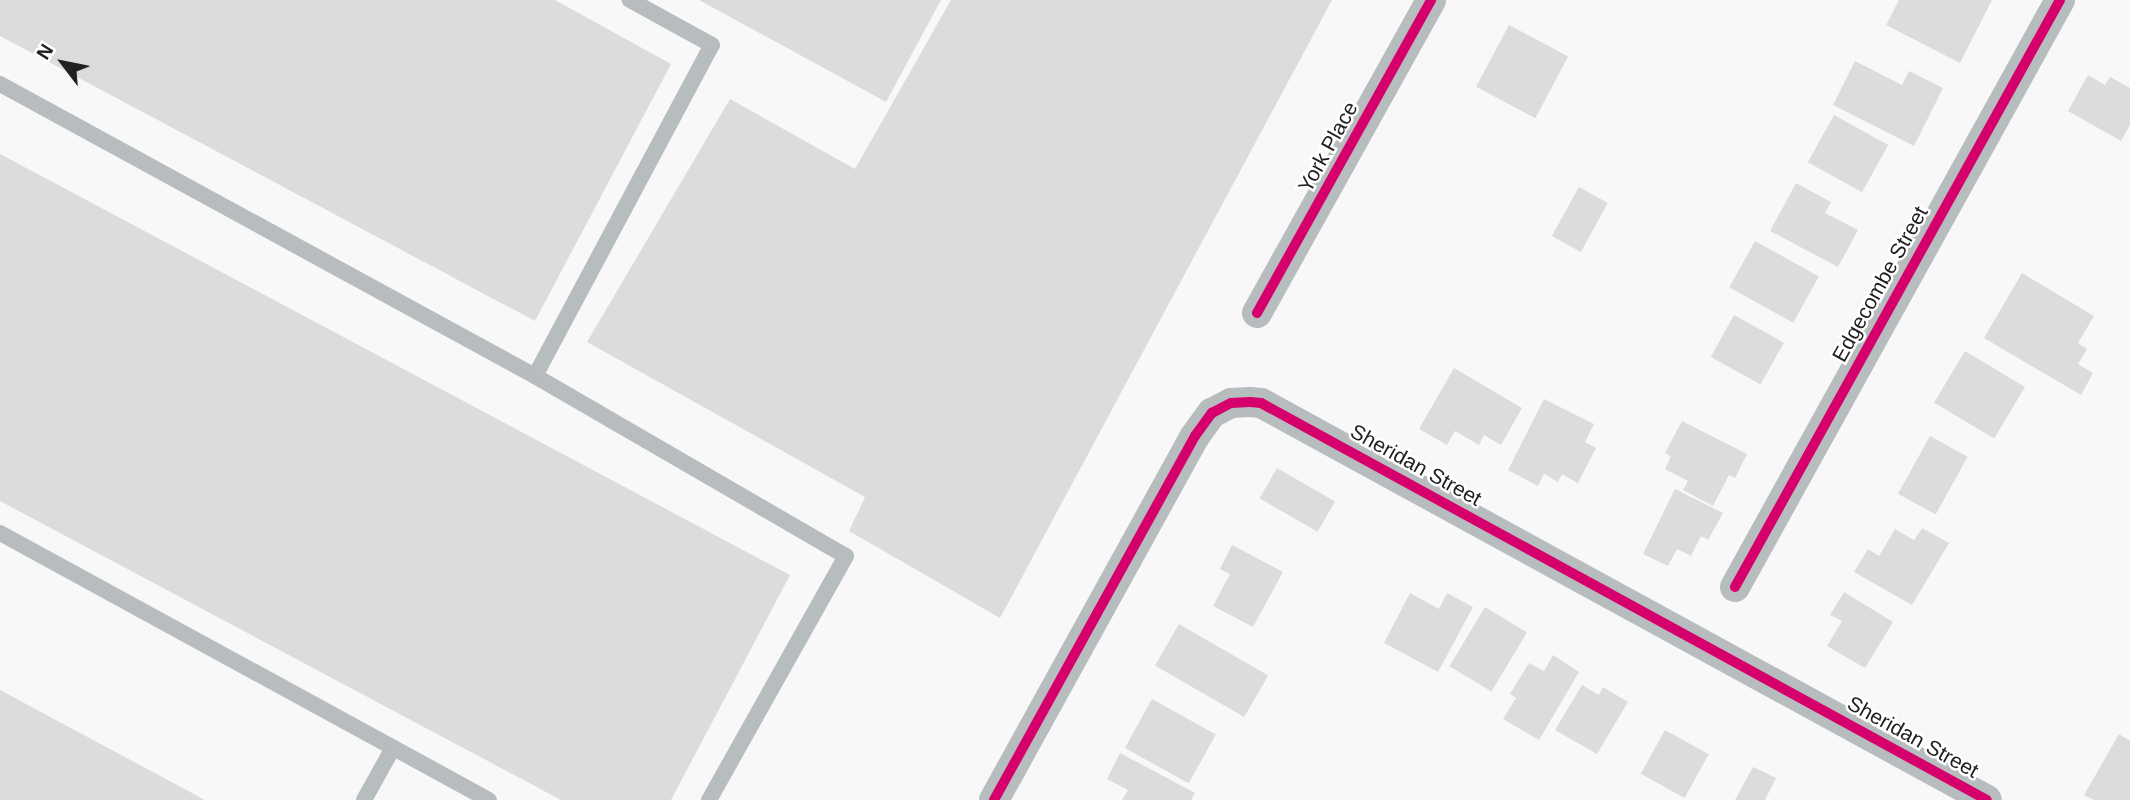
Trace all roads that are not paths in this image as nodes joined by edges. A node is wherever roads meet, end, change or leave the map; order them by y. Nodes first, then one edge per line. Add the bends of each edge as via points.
1 (630, 0) edge
2 (1432, 0) edge
3 (2060, 0) edge
4 (0, 84) edge
5 (1257, 313) dead end
6 (535, 376) junction
7 (0, 533) edge
8 (1735, 587) dead end
9 (393, 748) junction
10 (364, 800) edge
11 (489, 800) edge
12 (709, 800) edge
13 (994, 800) edge
14 (1987, 800) edge

1 - 6 lane via 712,45
2 - 5 street, York Place
3 - 8 street, Edgecombe Street
4 - 6 lane
6 - 12 lane via 846,556
7 - 9 lane
9 - 10 lane
9 - 11 lane
13 - 14 street, Sheridan Street via 1195,436 1212,413 1250,402 1261,403

